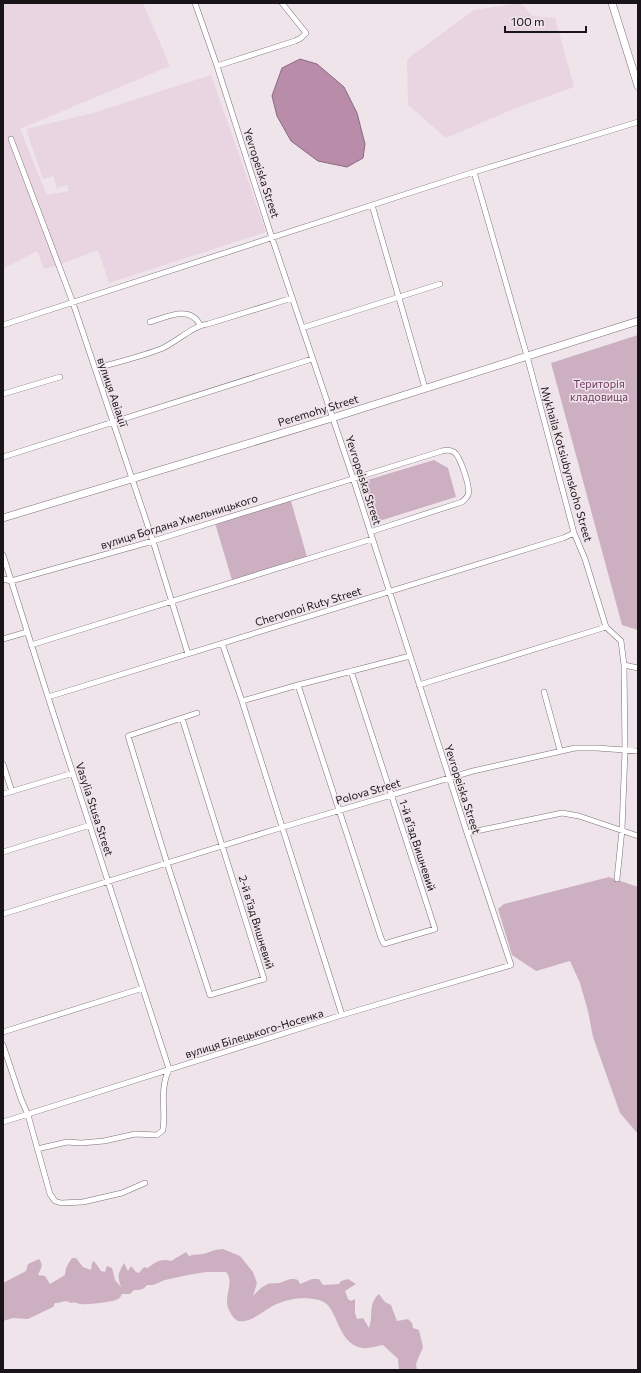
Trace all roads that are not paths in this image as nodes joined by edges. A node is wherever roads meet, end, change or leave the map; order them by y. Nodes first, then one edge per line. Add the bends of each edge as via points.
1 (195, 3) edge
2 (282, 3) edge
3 (612, 3) edge
4 (217, 66) junction
5 (638, 86) edge
6 (638, 122) edge
7 (11, 139) dead end
8 (474, 172) junction
9 (372, 205) junction
10 (272, 238) junction
11 (440, 284) dead end
12 (399, 297) junction
13 (292, 298) junction
14 (73, 303) junction
15 (638, 321) edge
16 (150, 322) dead end
17 (3, 325) edge
18 (200, 325) junction
19 (302, 328) junction
20 (527, 356) junction
21 (312, 359) junction
22 (95, 369) junction
23 (60, 377) dead end
24 (425, 388) junction
25 (3, 394) edge
26 (332, 418) junction
27 (113, 422) junction
28 (3, 456) edge
29 (132, 478) junction
30 (353, 478) junction
31 (3, 518) edge
32 (370, 532) junction
33 (574, 533) junction
34 (372, 539) junction
35 (153, 541) junction
36 (3, 555) edge
37 (3, 579) edge
38 (11, 581) junction
39 (389, 591) junction
40 (172, 601) junction
41 (606, 627) junction
42 (27, 632) junction
43 (3, 640) edge
44 (222, 643) junction
45 (31, 645) junction
46 (188, 654) junction
47 (410, 656) junction
48 (624, 665) junction
49 (638, 668) edge
50 (351, 671) junction
51 (298, 685) junction
52 (419, 686) junction
53 (544, 692) dead end
54 (48, 697) junction
55 (242, 701) junction
56 (197, 713) dead end
57 (182, 718) junction
58 (560, 750) junction
59 (625, 750) junction
60 (638, 751) edge
61 (3, 764) edge
62 (73, 773) junction
63 (449, 778) junction
64 (12, 792) junction
65 (3, 794) edge
66 (391, 795) junction
67 (339, 810) junction
68 (90, 826) junction
69 (283, 827) junction
70 (622, 830) junction
71 (467, 833) junction
72 (638, 836) edge
73 (223, 845) junction
74 (3, 852) edge
75 (167, 863) junction
76 (617, 879) dead end
77 (108, 880) junction
78 (3, 914) edge
79 (511, 965) joint
80 (143, 988) junction
81 (342, 1015) junction
82 (3, 1032) edge
83 (3, 1045) edge
84 (169, 1070) junction
85 (28, 1115) junction
86 (3, 1122) edge
87 (37, 1149) junction
88 (145, 1183) dead end

1 - 4 street, Yevropeiska Street
2 - 4 street via 306,33 301,38
3 - 5 street
4 - 10 street, Yevropeiska Street
6 - 8 street
7 - 14 street, вулиця Авіації
8 - 9 street
8 - 20 street, Mykhaila Kotsiubynskoho Street
9 - 10 street
9 - 12 street
10 - 13 street, Yevropeiska Street
10 - 14 street
11 - 12 street
12 - 19 street
12 - 24 street
13 - 18 street
13 - 19 street, Yevropeiska Street
14 - 17 street
14 - 22 street, вулиця Авіації
15 - 20 street, Peremohy Street
16 - 18 street via 182,313 190,314
18 - 22 street via 162,348
19 - 21 street, Yevropeiska Street
20 - 24 street, Peremohy Street
20 - 33 street, Mykhaila Kotsiubynskoho Street
21 - 26 street, Yevropeiska Street
21 - 27 street
22 - 27 street, вулиця Авіації
23 - 25 street
24 - 26 street, Peremohy Street
26 - 29 street, Peremohy Street
26 - 30 street, Yevropeiska Street
27 - 28 street
27 - 29 street, вулиця Авіації
29 - 31 street, Peremohy Street
29 - 35 street, вулиця Авіації
30 - 32 street, Yevropeiska Street
30 - 32 street, вулиця Богдана Хмельницького via 449,450 459,458 469,488 469,495 462,502
30 - 35 street, вулиця Богдана Хмельницького
32 - 34 street, Yevropeiska Street
33 - 39 street, Chervonoi Ruty Street
33 - 41 street, Mykhaila Kotsiubynskoho Street via 585,559
34 - 39 street, Yevropeiska Street
34 - 40 street
35 - 38 street, вулиця Богдана Хмельницького
35 - 40 street, вулиця Авіації
36 - 38 street, Vasylia Stusa Street
37 - 38 street
38 - 42 street, Vasylia Stusa Street
39 - 44 street, Chervonoi Ruty Street
39 - 47 street, Yevropeiska Street
40 - 45 street
40 - 46 street, вулиця Авіації
41 - 48 street, Mykhaila Kotsiubynskoho Street via 621,641
41 - 52 street
42 - 43 street
42 - 45 street, Vasylia Stusa Street
44 - 46 street, Chervonoi Ruty Street
44 - 55 street
45 - 54 street, Vasylia Stusa Street
46 - 54 street, Chervonoi Ruty Street
47 - 50 street
47 - 52 street, Yevropeiska Street
48 - 49 street
48 - 59 street, Mykhaila Kotsiubynskoho Street
50 - 51 street
50 - 66 street, 1-й в'їзд Вишневий
51 - 55 street
51 - 67 street
52 - 63 street, Yevropeiska Street
53 - 58 street
54 - 62 street, Vasylia Stusa Street
55 - 69 street
56 - 57 street
57 - 73 street
57 - 75 street via 128,736
58 - 59 street, Polova Street
58 - 63 street, Polova Street
59 - 60 street, Polova Street
59 - 70 street, Mykhaila Kotsiubynskoho Street
61 - 64 street
62 - 64 street
62 - 68 street, Vasylia Stusa Street
63 - 66 street, Polova Street
63 - 71 street, Yevropeiska Street
64 - 65 street
66 - 67 street, Polova Street
66 - 67 street, 1-й в'їзд Вишневий via 435,929 384,944
67 - 69 street, Polova Street
68 - 74 street
68 - 77 street, Vasylia Stusa Street
69 - 73 street, Polova Street
69 - 81 street
70 - 71 street via 574,814 562,813
70 - 72 street
70 - 76 street, Mykhaila Kotsiubynskoho Street
71 - 79 street, Yevropeiska Street
73 - 75 street, Polova Street
73 - 75 street, 2-й вʼїзд Вишневий via 264,979 210,995
75 - 77 street, Polova Street
77 - 78 street, Polova Street
77 - 80 street, Vasylia Stusa Street
79 - 81 street, вулиця Білецького-Носенка
80 - 82 street
80 - 84 street, Vasylia Stusa Street
81 - 84 street, вулиця Білецького-Носенка
83 - 85 street
84 - 85 street, вулиця Білецького-Носенка
84 - 87 street via 163,1086 163,1130 157,1135 135,1134 104,1141 67,1142
85 - 86 street, вулиця Білецького-Носенка
85 - 87 street
87 - 88 street via 54,1201 82,1202 122,1193

